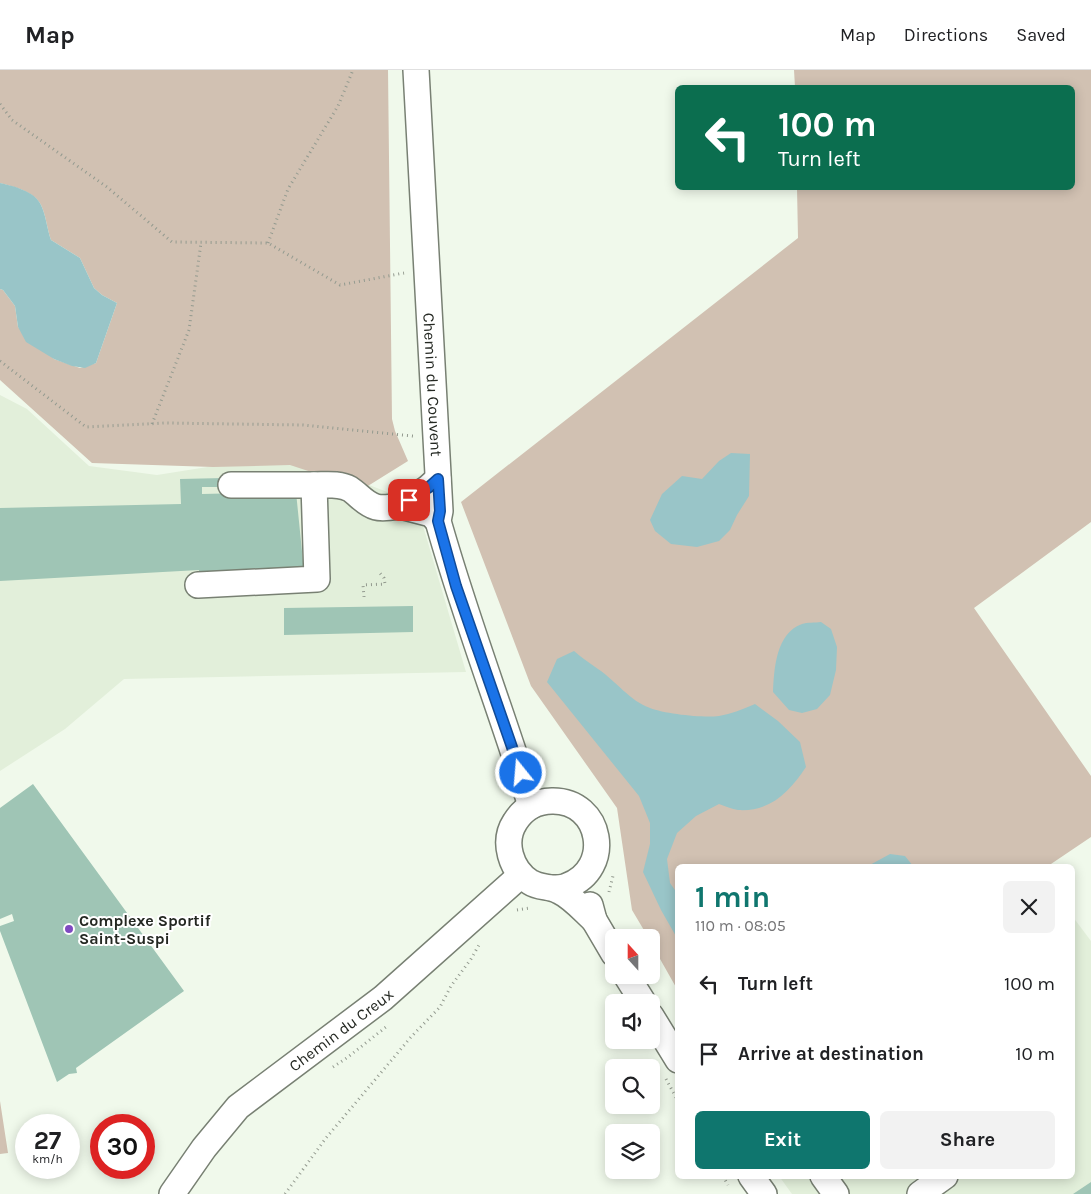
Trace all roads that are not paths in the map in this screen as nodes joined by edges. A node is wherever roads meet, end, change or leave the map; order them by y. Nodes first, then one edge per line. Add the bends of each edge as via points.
1 (416, 70) edge
2 (438, 479) junction
3 (231, 485) dead end
4 (314, 485) junction
5 (400, 506) junction
6 (438, 521) junction
7 (198, 585) dead end
8 (531, 806) junction
9 (589, 870) junction
10 (521, 875) junction
11 (552, 888) junction
12 (594, 920) junction
13 (605, 939) edge
14 (660, 1031) edge
15 (675, 1055) edge
16 (825, 1179) edge
17 (941, 1179) edge
18 (172, 1194) edge
19 (836, 1194) edge
20 (920, 1194) edge

1 - 2 street, Chemin du Couvent
2 - 5 street
2 - 6 street, Chemin du Couvent
3 - 4 street
4 - 5 street via 342,486 376,507
4 - 7 street via 318,579
5 - 6 street via 431,514
6 - 8 street, Chemin du Couvent via 456,586
8 - 9 street via 545,800 560,800 586,814 594,827 597,841 596,856
8 - 10 street via 520,814 509,838 511,857
9 - 11 street via 579,880
9 - 12 street via 587,892
10 - 11 street via 540,887
10 - 18 street, Chemin du Creux via 384,998 238,1107
11 - 12 street
12 - 13 street
14 - 15 street
16 - 19 street
17 - 20 street

